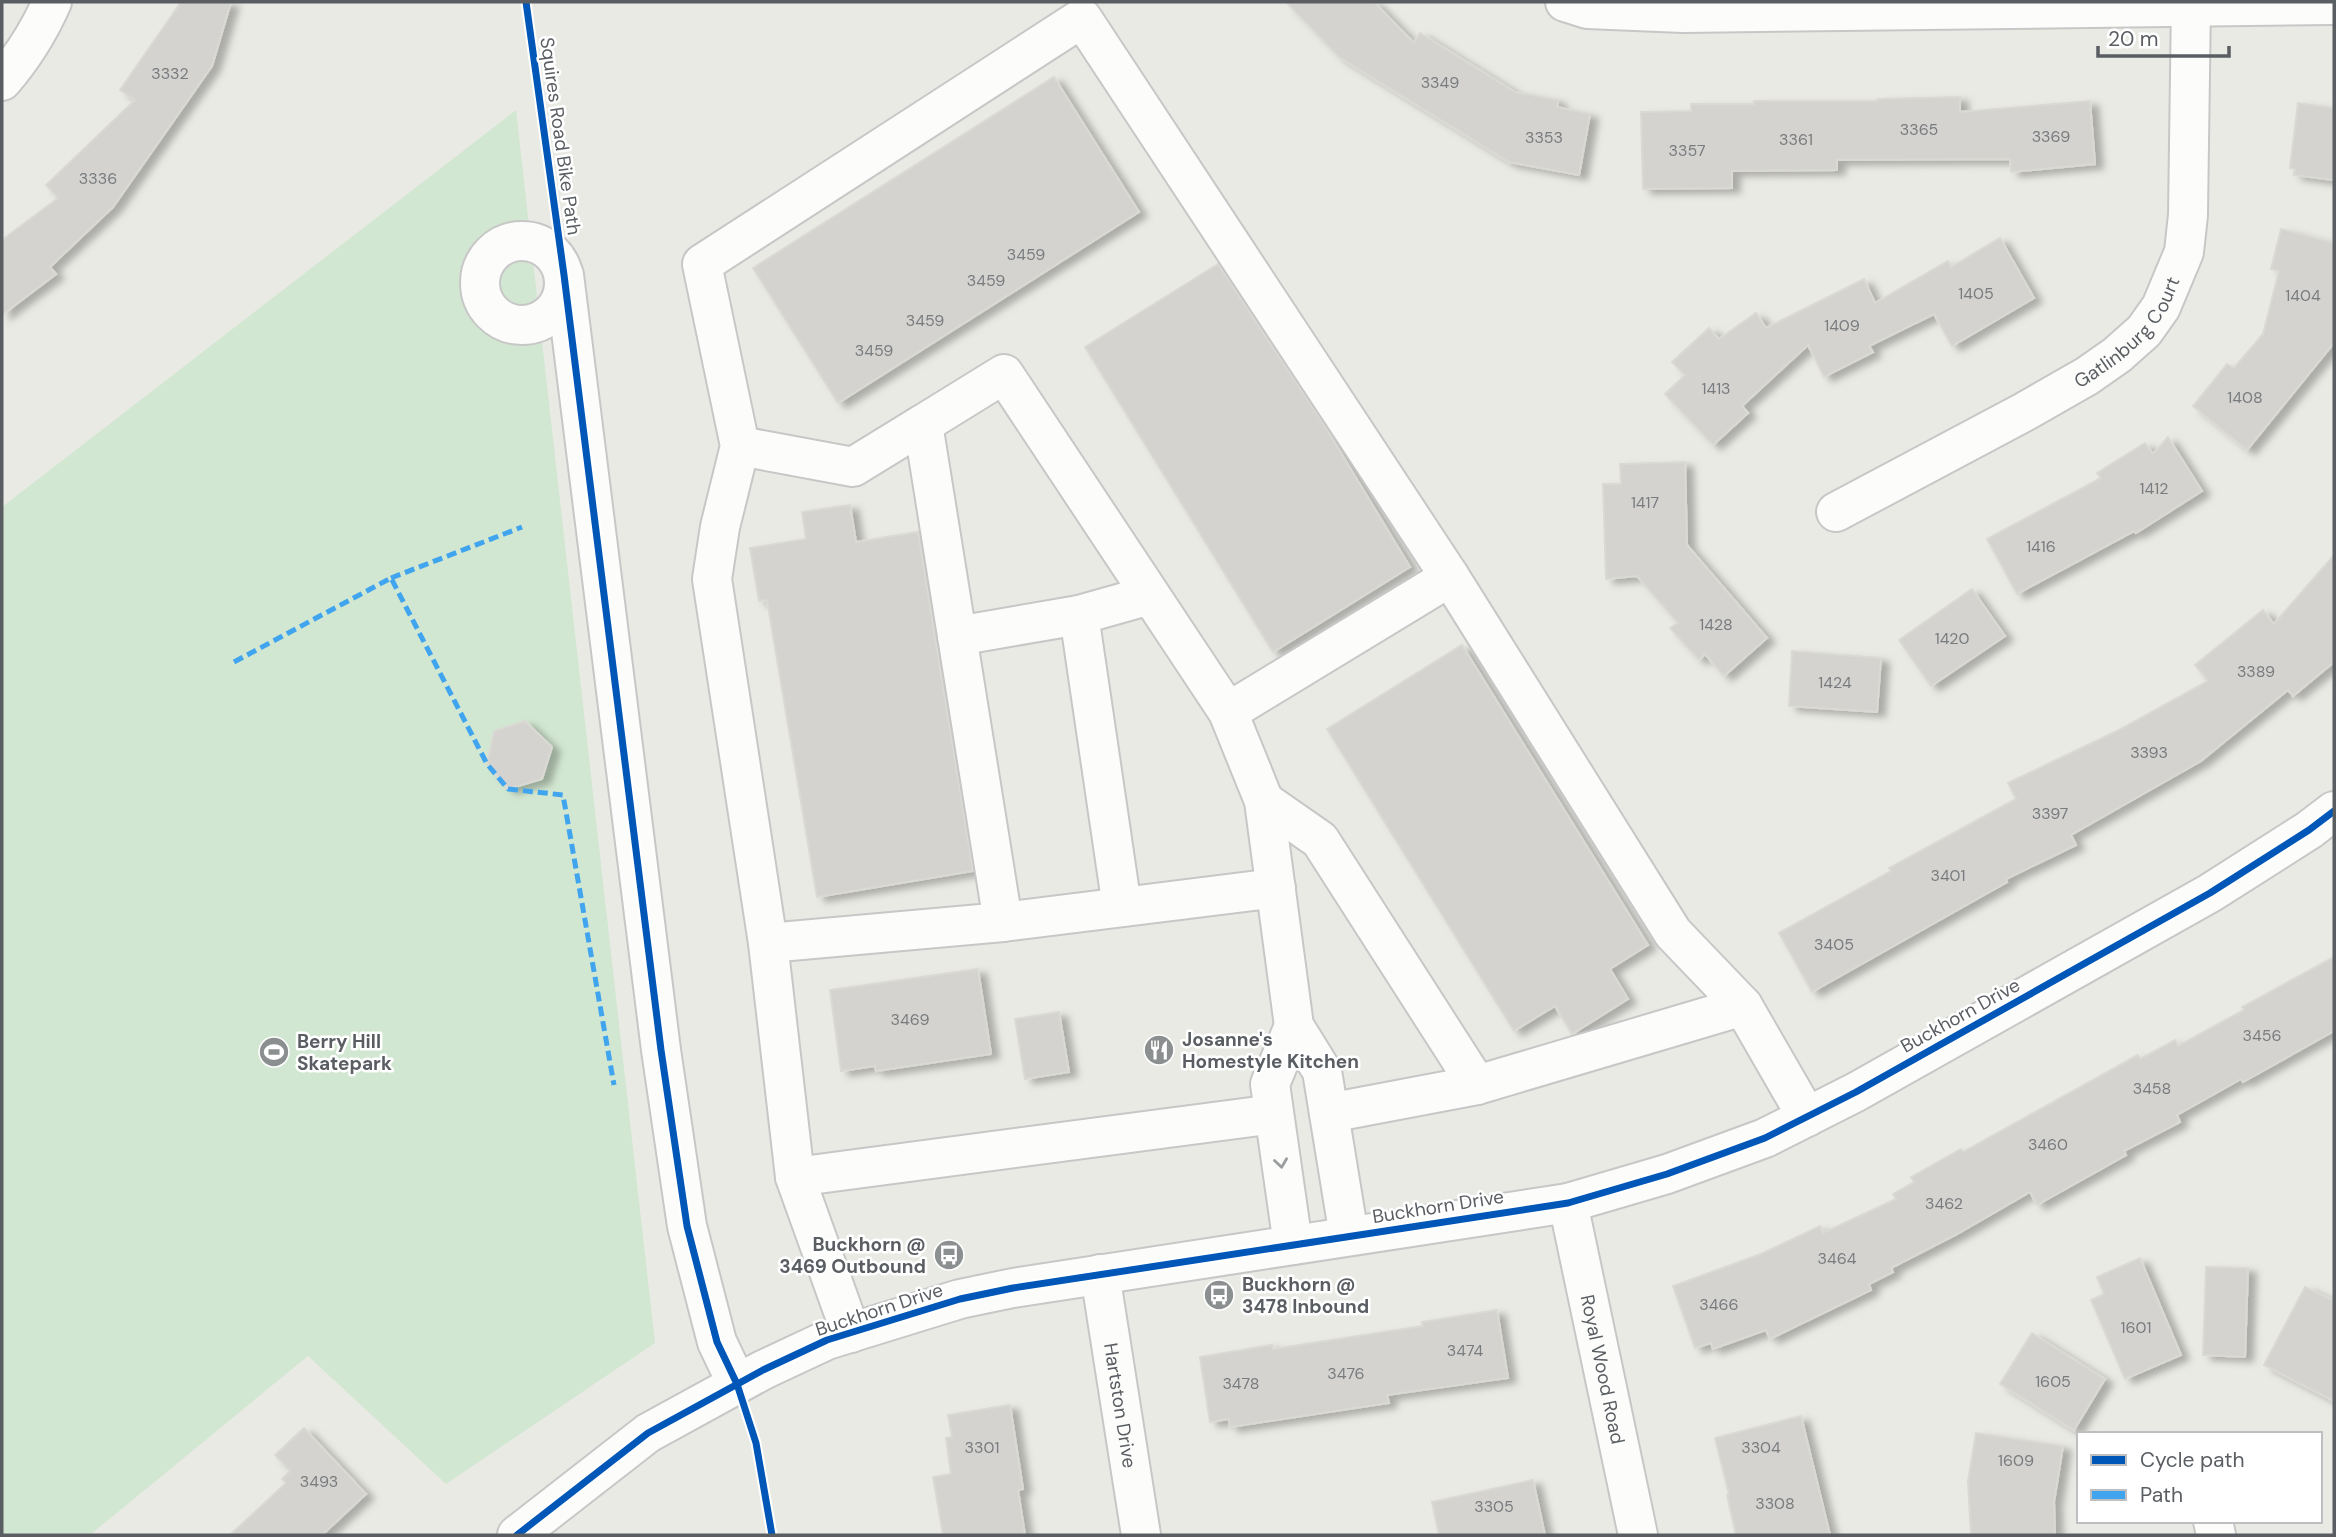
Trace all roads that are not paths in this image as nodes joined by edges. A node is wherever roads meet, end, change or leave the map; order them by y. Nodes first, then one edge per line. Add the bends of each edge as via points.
1 (52, 2) edge
2 (1565, 2) edge
3 (2191, 4) edge
4 (2334, 5) edge
5 (2, 81) edge
6 (565, 275) dead end
7 (923, 424) junction
8 (740, 446) junction
9 (1836, 512) dead end
10 (1450, 577) junction
11 (1150, 595) junction
12 (1079, 615) junction
13 (957, 636) junction
14 (1228, 712) junction
15 (1264, 801) junction
16 (2334, 811) edge
17 (1276, 888) junction
18 (1122, 907) junction
19 (1003, 922) junction
20 (768, 943) junction
21 (1743, 1006) junction
22 (1294, 1026) junction
23 (1477, 1085) junction
24 (1329, 1113) junction
25 (1274, 1114) junction
26 (1807, 1117) junction
27 (795, 1177) junction
28 (1568, 1203) junction
29 (1349, 1236) junction
30 (1293, 1245) junction
31 (1100, 1274) junction
32 (851, 1333) junction
33 (737, 1384) junction
34 (517, 1535) edge
35 (1142, 1535) edge
36 (1637, 1535) edge

1 - 5 street
2 - 3 street via 1587,9 1683,13
3 - 4 street
3 - 9 street, Gatlinburg Court via 2188,215 2184,252 2161,307 2144,331 2087,376
6 - 33 street via 687,1226 717,1342
7 - 8 street via 853,467
7 - 11 street via 1004,374
7 - 13 street
8 - 10 street via 702,264 1082,18
8 - 20 street via 712,579
10 - 14 street
10 - 21 street via 1673,933
11 - 12 street
11 - 14 street
12 - 13 street
12 - 18 street
13 - 19 street
14 - 15 street
15 - 17 street
15 - 23 street via 1320,840
16 - 26 street, Buckhorn Drive via 2210,892
17 - 18 street
17 - 22 street
18 - 19 street
19 - 20 street
20 - 27 street
21 - 23 street
21 - 26 street
22 - 24 street via 1322,1071
22 - 25 street via 1270,1084
23 - 24 street
24 - 29 street
25 - 27 street
25 -> 30 street
26 - 28 street, Buckhorn Drive via 1765,1138 1667,1174
27 - 32 street
28 - 29 street, Buckhorn Drive
28 - 36 street, Royal Wood Road
29 - 30 street, Buckhorn Drive
30 - 31 street, Buckhorn Drive
31 - 32 street, Buckhorn Drive via 960,1299
31 - 35 street, Hartston Drive
32 - 33 street, Buckhorn Drive
33 - 34 street, Buckhorn Drive via 648,1433

